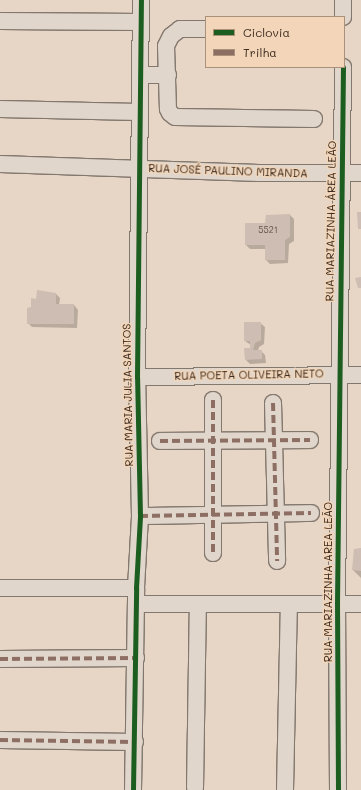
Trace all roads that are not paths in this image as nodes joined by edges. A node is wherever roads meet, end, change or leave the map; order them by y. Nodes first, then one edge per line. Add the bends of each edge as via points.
1 (141, 0) edge
2 (343, 0) edge
3 (343, 16) edge
4 (0, 21) edge
5 (136, 22) junction
6 (205, 29) edge
7 (343, 68) edge
8 (140, 75) junction
9 (162, 75) junction
10 (0, 109) edge
11 (139, 112) junction
12 (314, 119) dead end
13 (0, 164) edge
14 (138, 168) junction
15 (361, 173) edge
16 (342, 174) junction
17 (339, 374) junction
18 (361, 375) edge
19 (138, 377) junction
20 (213, 400) dead end
21 (273, 403) dead end
22 (310, 440) dead end
23 (160, 441) dead end
24 (212, 441) junction
25 (273, 441) junction
26 (311, 513) dead end
27 (212, 514) junction
28 (275, 514) junction
29 (140, 516) junction
30 (213, 553) dead end
31 (277, 561) dead end
32 (0, 588) edge
33 (136, 588) junction
34 (137, 604) junction
35 (198, 604) junction
36 (289, 604) junction
37 (338, 604) junction
38 (361, 604) edge
39 (136, 658) junction
40 (0, 659) edge
41 (0, 740) edge
42 (135, 742) junction
43 (195, 788) dead end
44 (133, 790) edge
45 (285, 790) edge
46 (338, 790) edge

1 - 5 street, RUA MARIA JULIA SANTOS
2 - 3 street
4 - 5 street
5 - 8 street, RUA MARIA JULIA SANTOS
6 - 9 street via 180,29 171,36 166,46
7 - 16 street, RUA MARIAZINHA ÁREA LEÃO
8 - 9 street
8 - 11 street, RUA MARIA JULIA SANTOS
9 - 12 street via 168,110 175,117
10 - 11 street
11 - 14 street, RUA MARIA JULIA SANTOS
13 - 14 street, RUA JOSÉ PAULINO MIRANDA
14 - 16 street, RUA JOSÉ PAULINO MIRANDA
14 - 19 street, RUA MARIA JULIA SANTOS
15 - 16 street, RUA JOSÉ PAULINO MIRANDA
16 - 17 street, RUA MARIAZINHA ÁREA LEÃO
17 - 18 street, RUA POETA OLIVEIRA NETO
17 - 19 street, RUA POETA OLIVEIRA NETO
17 - 37 street, RUA MARIAZINHA AREA LEÃO
19 - 29 street, RUA MARIA JULIA SANTOS
20 - 24 street
21 - 25 street
22 - 25 street
23 - 24 street
24 - 25 street
24 - 27 street
25 - 28 street
26 - 28 street
27 - 28 street
27 - 29 street
27 - 30 street
28 - 31 street
29 - 33 street, RUA MARIA JULIA SANTOS
32 - 33 street
33 - 34 street, RUA MARIA JULIA SANTOS
34 - 35 street
34 - 39 street, RUA MARIA JULIA SANTOS
35 - 36 street
35 - 43 street
36 - 37 street
36 - 45 street
37 - 38 street
37 - 46 street, RUA MARIAZINHA AREA LEÃO
39 - 40 street
39 - 42 street, RUA MARIA JULIA SANTOS
41 - 42 street
42 - 44 street, RUA MARIA JULIA SANTOS

